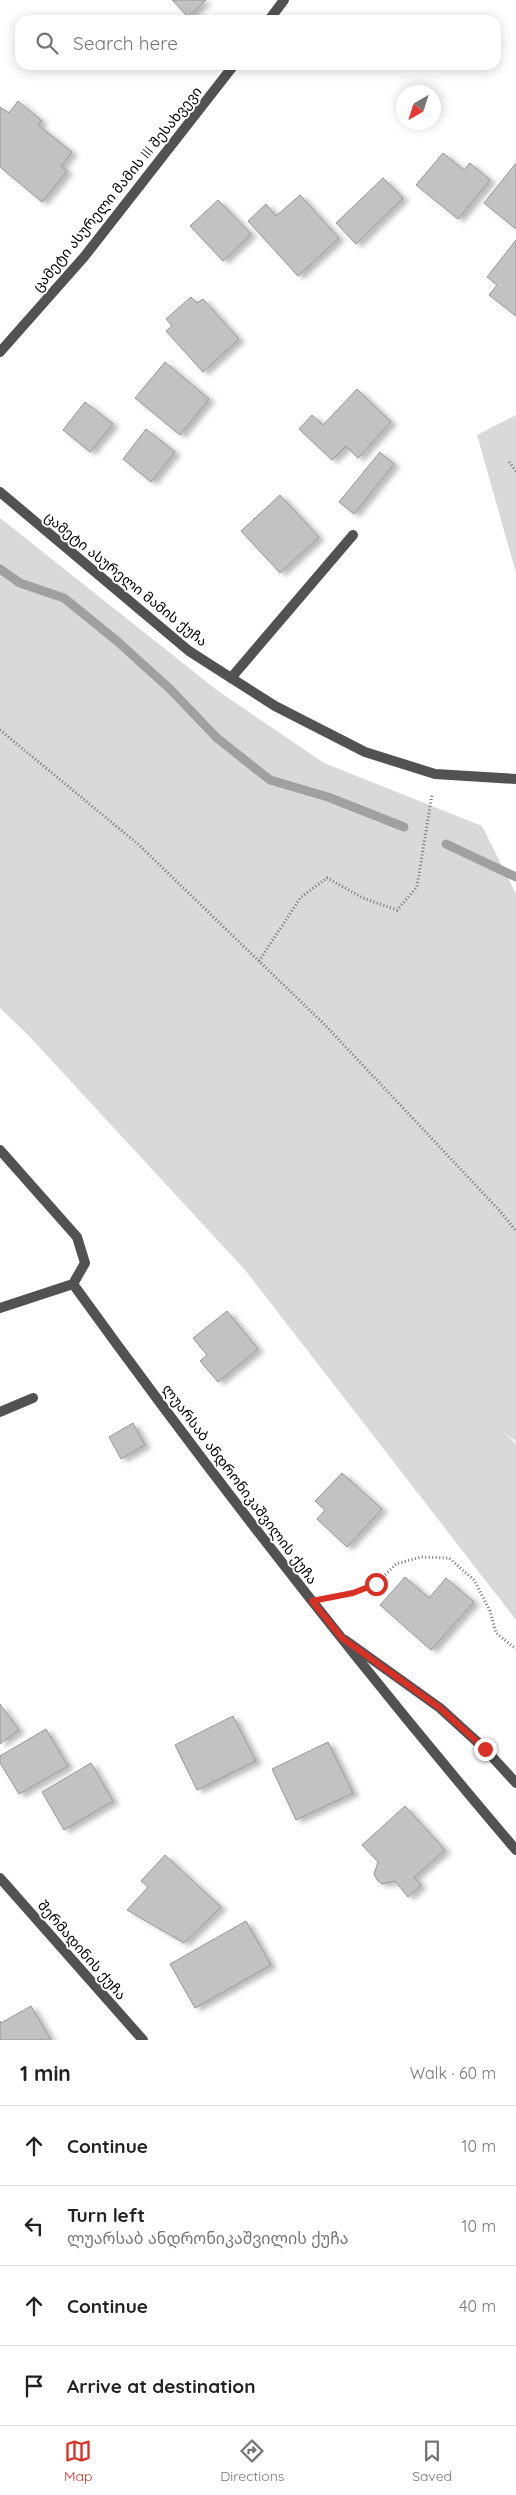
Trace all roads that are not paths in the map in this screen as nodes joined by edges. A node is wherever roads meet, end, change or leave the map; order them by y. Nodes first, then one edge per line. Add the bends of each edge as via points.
1 (284, 0) edge
2 (273, 15) edge
3 (230, 70) edge
4 (0, 352) edge
5 (0, 492) edge
6 (353, 535) dead end
7 (231, 678) junction
8 (516, 779) edge
9 (0, 1150) edge
10 (73, 1284) junction
11 (0, 1308) edge
12 (33, 1398) dead end
13 (0, 1412) edge
14 (342, 1638) junction
15 (516, 1783) edge
16 (516, 1850) edge
17 (0, 1878) edge
18 (143, 2040) edge

1 - 2 street
3 - 4 street, ცამეტი ასურელი მამის III შესახვევი via 84,257
5 - 7 street, ცამეტი ასურელი მამის ქუჩა via 189,651
6 - 7 street
7 - 8 street, ცამეტი ასურელი მამის ქუჩა via 275,706 365,752 435,774
9 - 10 street via 78,1237 85,1263
10 - 11 street
10 - 14 street, ლუარსაბ ანდრონიკაშვილის ქუჩა
12 - 13 street
14 - 15 street via 440,1708
14 - 16 street, ლუარსაბ ანდრონიკაშვილის ქუჩა
17 - 18 street, შერმადინის ქუჩა

